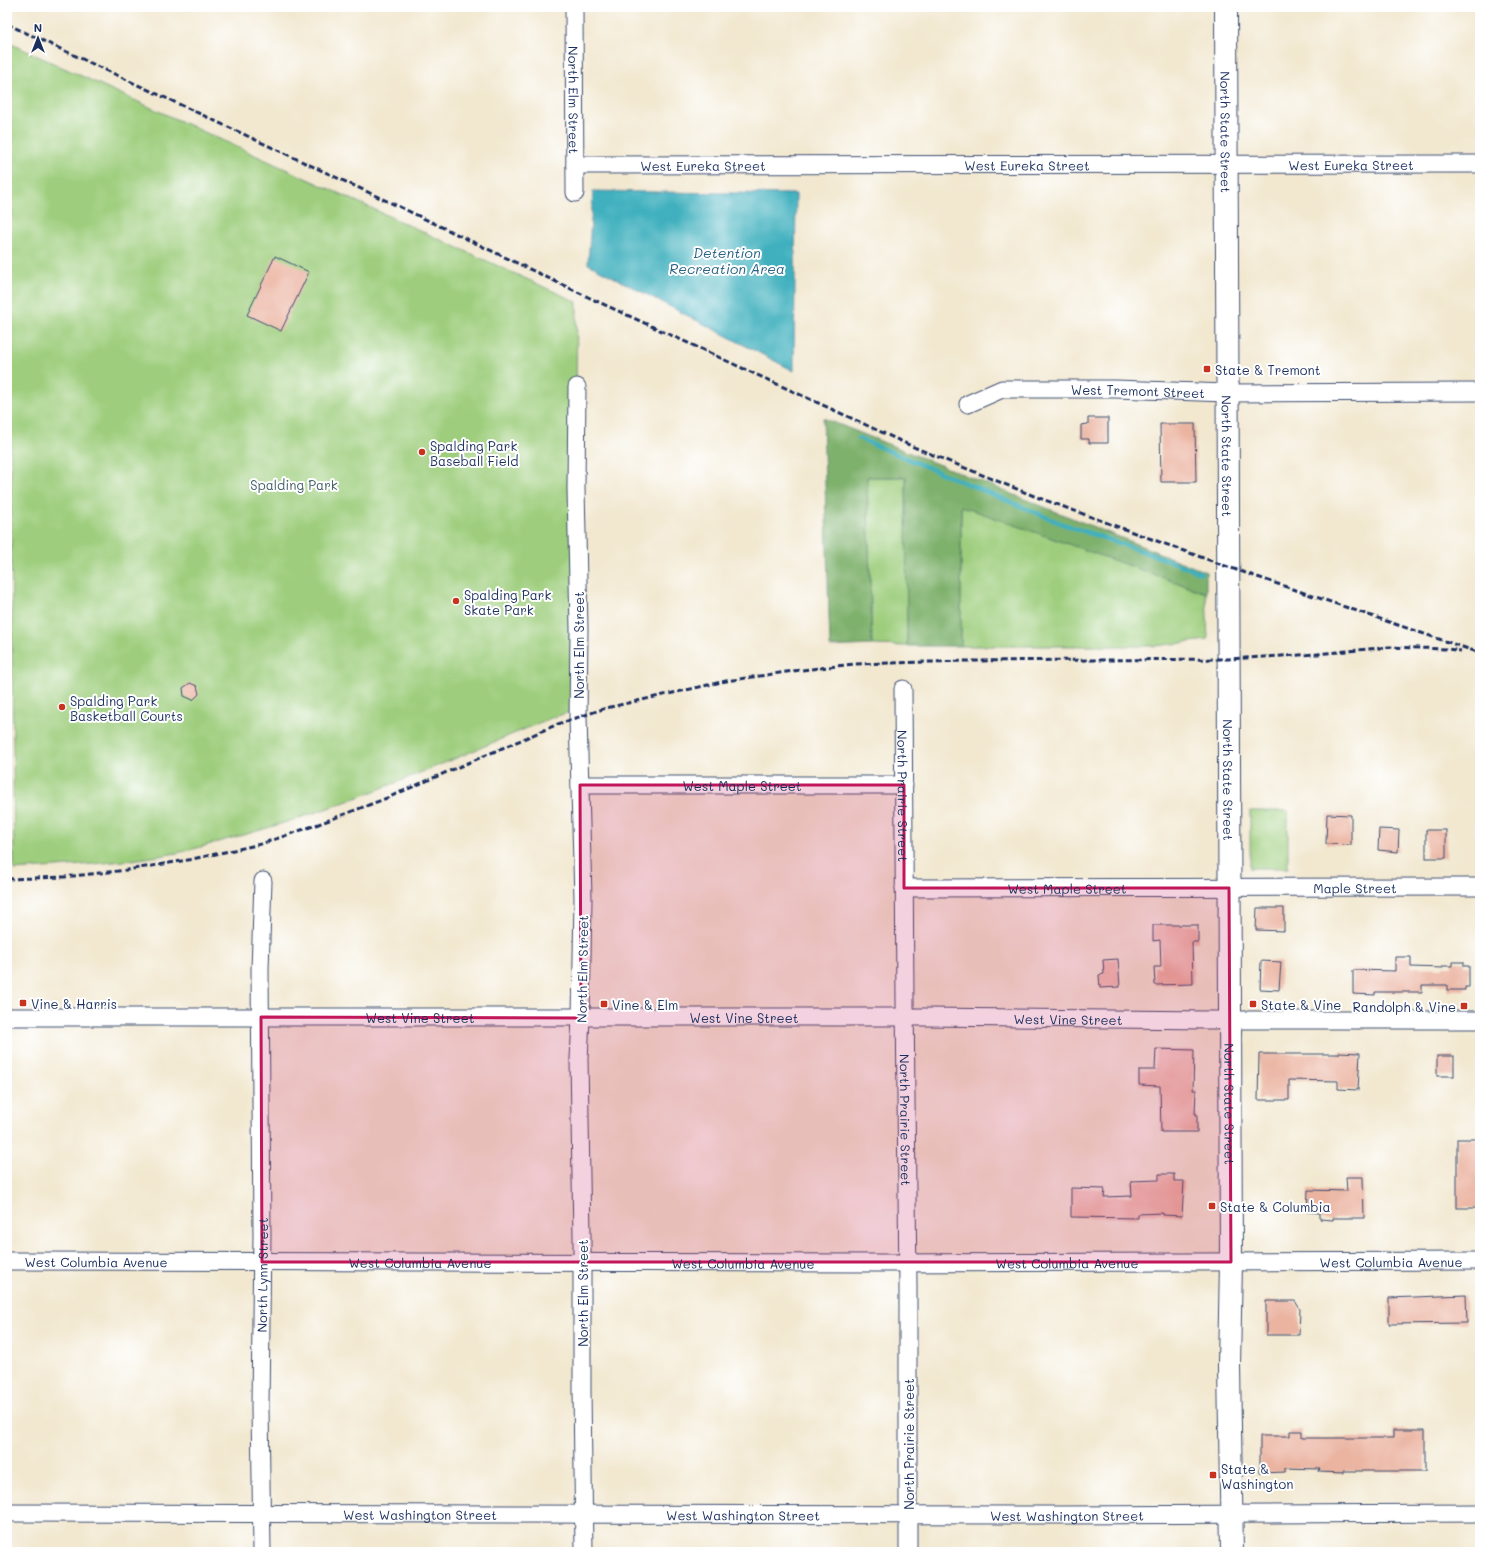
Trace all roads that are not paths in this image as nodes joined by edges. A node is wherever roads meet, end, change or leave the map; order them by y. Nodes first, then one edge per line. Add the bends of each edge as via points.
1 (574, 7) edge
2 (1226, 7) edge
3 (1226, 164) junction
4 (1480, 164) edge
5 (575, 165) junction
6 (575, 193) dead end
7 (576, 387) dead end
8 (1480, 392) edge
9 (1227, 393) junction
10 (968, 404) dead end
11 (903, 689) dead end
12 (580, 785) junction
13 (904, 785) junction
14 (263, 881) dead end
15 (1480, 887) edge
16 (904, 888) junction
17 (1229, 888) junction
18 (261, 1017) junction
19 (7, 1018) edge
20 (581, 1018) junction
21 (905, 1018) junction
22 (1229, 1020) junction
23 (1480, 1020) edge
24 (7, 1261) edge
25 (1480, 1261) edge
26 (262, 1262) junction
27 (1231, 1262) junction
28 (582, 1263) junction
29 (907, 1263) junction
30 (7, 1513) edge
31 (262, 1514) junction
32 (584, 1514) junction
33 (1232, 1514) junction
34 (1480, 1514) edge
35 (908, 1515) junction
36 (262, 1552) edge
37 (584, 1552) edge
38 (908, 1552) edge
39 (1232, 1552) edge

1 - 5 street, North Elm Street
2 - 3 main road, North State Street
3 - 4 street, West Eureka Street
3 - 5 street, West Eureka Street
3 - 9 main road, North State Street
5 - 6 street, North Elm Street
7 - 12 street, North Elm Street
8 - 9 street, West Tremont Street
9 - 10 street, West Tremont Street via 1115,389 1002,389
9 - 17 main road, North State Street
11 - 13 street, North Prairie Street
12 - 13 street, West Maple Street
12 - 20 street, North Elm Street via 583,898
13 - 16 street, North Prairie Street
14 - 18 street, North Lynn Street
15 - 17 street, Maple Street
16 - 17 street, West Maple Street
16 - 21 street, North Prairie Street
17 - 22 main road, North State Street
18 - 19 street, West Vine Street
18 - 20 street, West Vine Street
18 - 26 street, North Lynn Street
20 - 21 street, West Vine Street
20 - 28 street, North Elm Street via 579,1065
21 - 22 street, West Vine Street
21 - 29 street, North Prairie Street
22 - 23 street, West Vine Street
22 - 27 main road, North State Street
24 - 26 street, West Columbia Avenue
25 - 27 street, West Columbia Avenue
26 - 28 street, West Columbia Avenue
26 - 31 street, North Lynn Street
27 - 29 street, West Columbia Avenue
27 - 33 main road, North State Street via 1229,1366
28 - 29 street, West Columbia Avenue
28 - 32 street, North Elm Street
29 - 35 street, North Prairie Street
30 - 31 street, West Washington Street
31 - 32 street, West Washington Street
31 - 36 street, North Lynn Street
32 - 35 street, West Washington Street
32 - 37 street, North Elm Street
33 - 34 street, West Washington Street
33 - 35 street, West Washington Street
33 - 39 main road, North State Street
35 - 38 street, North Prairie Street

